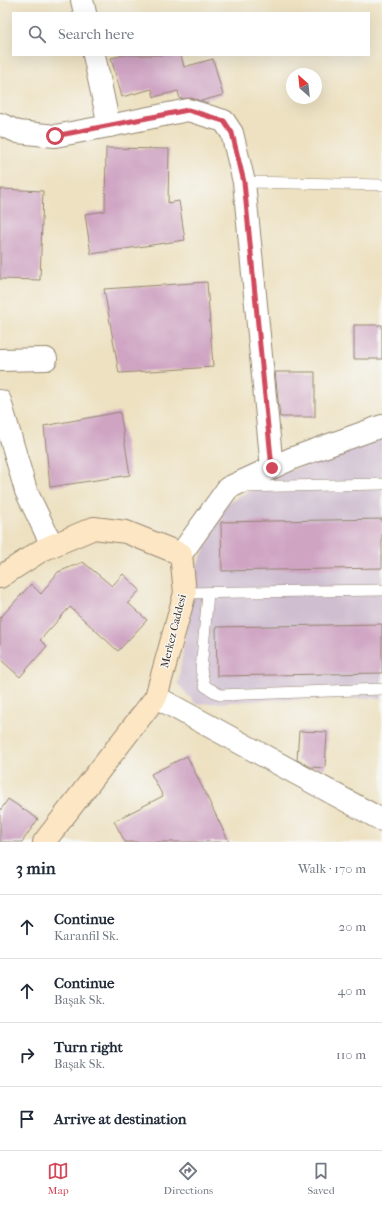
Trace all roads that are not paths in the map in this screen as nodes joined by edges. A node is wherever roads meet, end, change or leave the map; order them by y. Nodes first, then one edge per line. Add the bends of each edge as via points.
1 (82, 0) edge
2 (85, 12) edge
3 (94, 56) edge
4 (0, 124) edge
5 (109, 126) junction
6 (244, 182) junction
7 (382, 185) edge
8 (46, 359) dead end
9 (0, 360) edge
10 (0, 401) edge
11 (382, 426) edge
12 (272, 468) junction
13 (382, 484) edge
14 (228, 488) junction
15 (52, 545) junction
16 (181, 554) junction
17 (0, 577) edge
18 (382, 590) edge
19 (208, 593) junction
20 (185, 594) junction
21 (382, 689) edge
22 (156, 697) junction
23 (382, 820) edge
24 (44, 842) edge

1 - 2 street
3 - 5 street
4 - 5 street via 18,132 55,136
5 - 6 street via 188,110 224,121 232,133
6 - 7 lane
6 - 12 street
8 - 9 street
10 - 15 street via 26,491
11 - 12 street
12 - 14 street
13 - 14 lane
14 - 16 street
15 - 16 street via 94,528 126,532
15 - 17 street
16 - 20 street, Merkez Caddesi
18 - 19 lane
19 - 20 lane
19 - 21 lane via 201,670 205,686 220,695
20 - 22 street, Merkez Caddesi
22 - 23 street
22 - 24 street, Merkez Caddesi

